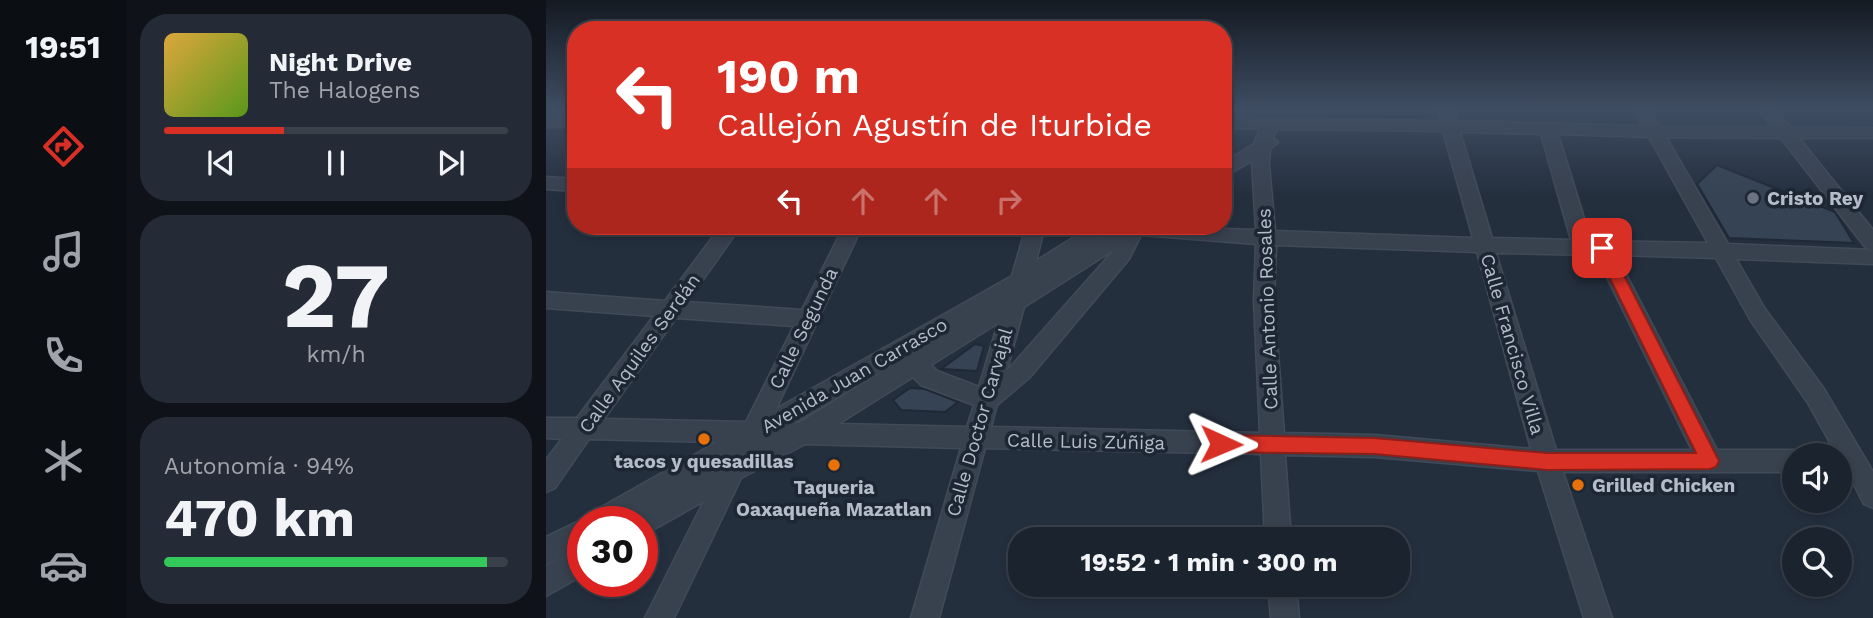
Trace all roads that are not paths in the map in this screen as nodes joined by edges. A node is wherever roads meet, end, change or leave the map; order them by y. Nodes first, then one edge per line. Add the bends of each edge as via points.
1 (1247, 138) edge
2 (1264, 138) edge
3 (1272, 138) edge
4 (1454, 138) edge
5 (1551, 138) edge
6 (1660, 138) edge
7 (1790, 138) edge
8 (1262, 145) junction
9 (1232, 148) edge
10 (1232, 165) edge
11 (546, 183) edge
12 (567, 184) edge
13 (1232, 234) edge
14 (724, 235) edge
15 (848, 235) edge
16 (1033, 235) edge
17 (1092, 235) edge
18 (1121, 235) edge
19 (1130, 235) edge
20 (1266, 237) junction
21 (1873, 243) edge
22 (1484, 246) junction
23 (1592, 248) junction
24 (1721, 253) junction
25 (1873, 257) edge
26 (1020, 281) junction
27 (546, 300) edge
28 (1012, 304) junction
29 (671, 309) junction
30 (806, 319) junction
31 (907, 357) junction
32 (986, 400) junction
33 (546, 428) edge
34 (584, 429) junction
35 (753, 433) junction
36 (803, 433) junction
37 (974, 439) junction
38 (1272, 445) junction
39 (1547, 461) junction
40 (1710, 461) junction
41 (1782, 461) edge
42 (1854, 461) edge
43 (732, 471) junction
44 (546, 480) edge
45 (1873, 496) edge
46 (635, 506) edge
47 (658, 515) edge
48 (1277, 527) edge
49 (567, 543) edge
50 (546, 551) edge
51 (567, 558) edge
52 (546, 582) edge
53 (1283, 597) edge
54 (659, 618) edge
55 (925, 618) edge
56 (1285, 618) edge
57 (1598, 618) edge

1 - 9 street
2 - 8 street, Calle Antonio Rosales
3 - 8 street
4 - 22 street, Calle Francisco Villa
5 - 23 street
6 - 24 street
7 - 21 street
8 - 10 street
8 - 20 street, Calle Antonio Rosales
11 - 12 street
13 - 20 street
14 - 29 street, Calle Aquiles Serdán
15 - 30 street, Calle Segunda
16 - 26 street, Calle Doctor Carvajal
17 - 26 street, Avenida Juan Carrasco
18 - 28 street, Avenida Juan Carrasco
19 - 32 street via 1122,254 1022,370
20 - 22 street
20 - 38 street, Calle Antonio Rosales via 1264,301
22 - 23 street
22 - 39 street, Calle Francisco Villa
23 - 24 street
23 - 40 street
24 - 25 street
24 - 42 street
26 - 28 street, Calle Doctor Carvajal
26 - 31 street, Avenida Juan Carrasco
27 - 29 street
28 - 31 street, Avenida Juan Carrasco
28 - 32 street, Calle Doctor Carvajal
29 - 30 street
29 - 34 street, Calle Aquiles Serdán
30 - 35 street, Calle Segunda
31 - 32 street via 929,378
31 - 35 street, Avenida Juan Carrasco
31 - 36 street, Avenida Juan Carrasco
32 - 37 street, Calle Doctor Carvajal
33 - 34 street, Calle Luis Zúñiga
34 - 35 street, Calle Luis Zúñiga
34 - 44 street, Calle Aquiles Serdán
35 - 36 street, Calle Luis Zúñiga
35 - 43 street, Calle Segunda
35 - 46 street, Avenida Juan Carrasco
36 - 37 street, Calle Luis Zúñiga
36 - 43 street, Avenida Juan Carrasco
37 - 38 street, Calle Luis Zúñiga
37 - 55 street, Calle Doctor Carvajal
38 - 39 street, Calle Luis Zúñiga via 1374,446
38 - 48 street, Calle Antonio Rosales
39 - 40 street, Calle Luis Zúñiga
39 - 57 street, Calle Francisco Villa
40 - 41 street, Calle Luis Zúñiga
42 - 45 street
43 - 47 street, Avenida Juan Carrasco
43 - 54 street, Calle Segunda
49 - 50 street, Avenida Juan Carrasco
51 - 52 street, Avenida Juan Carrasco
53 - 56 street

